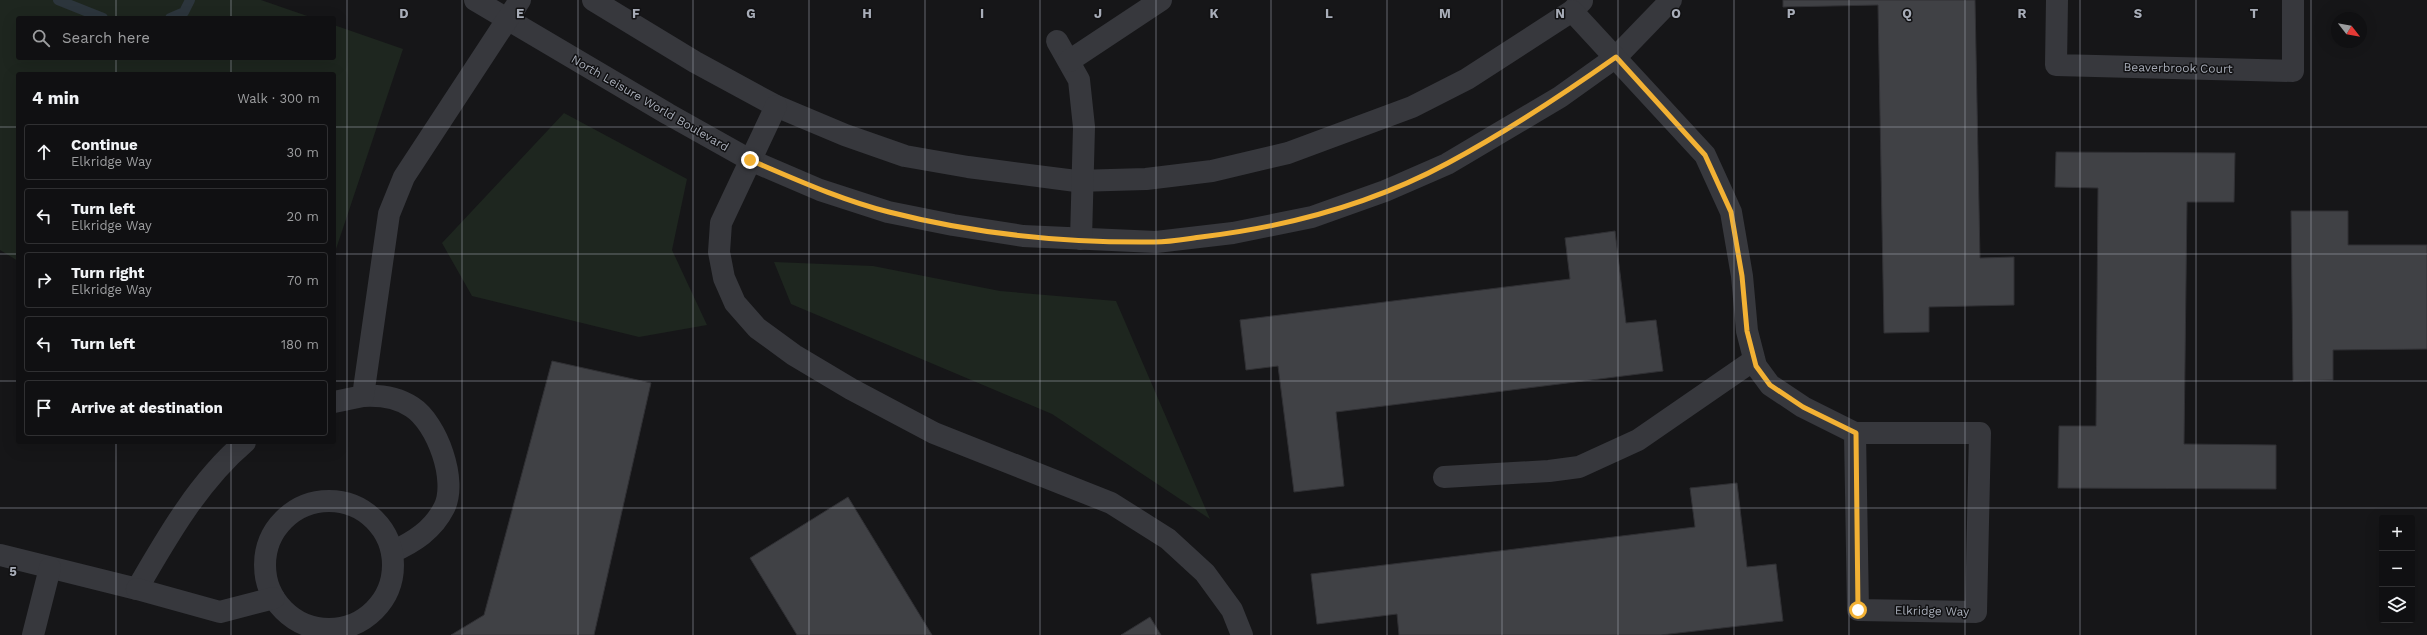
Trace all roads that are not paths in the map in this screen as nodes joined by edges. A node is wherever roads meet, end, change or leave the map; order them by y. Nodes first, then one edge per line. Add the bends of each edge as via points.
1 (475, 0) edge
2 (520, 0) edge
3 (594, 0) edge
4 (1161, 0) edge
5 (1671, 0) edge
6 (2057, 0) edge
7 (2293, 0) edge
8 (1577, 6) edge
9 (508, 20) junction
10 (1057, 41) dead end
11 (1616, 57) junction
12 (1069, 61) junction
13 (776, 106) junction
14 (750, 160) junction
15 (1084, 180) junction
16 (1081, 239) junction
17 (1754, 360) junction
18 (363, 396) junction
19 (336, 402) edge
20 (1856, 433) junction
21 (243, 444) edge
22 (1444, 477) dead end
23 (392, 552) junction
24 (0, 555) edge
25 (50, 568) junction
26 (138, 590) junction
27 (274, 598) junction
28 (32, 635) edge
29 (1242, 635) edge

1 - 9 street, North Leisure World Boulevard
2 - 9 street
3 - 13 street via 695,62
4 - 12 street
5 - 11 street, North Leisure World Boulevard
6 - 7 street, Beaverbrook Court via 2056,66 2293,71
8 - 11 street, Elkridge Way
8 - 15 street via 1467,79 1412,107 1288,153 1205,172 1146,180
9 - 14 street, North Leisure World Boulevard
9 - 18 street via 404,178 389,214
10 - 12 street
11 - 16 street, North Leisure World Boulevard via 1560,97 1447,164 1385,191 1312,217 1233,233 1156,242
11 - 17 street, Elkridge Way via 1705,155 1731,212 1742,276 1747,331
12 - 15 street via 1079,80 1084,127
13 - 14 street
13 - 15 street via 845,135 905,156 968,167
14 - 16 street, North Leisure World Boulevard via 820,190 888,212 1023,236
14 - 29 street via 721,223 719,252 724,278 735,303 757,328 794,355 851,389 934,433 1111,503 1168,539 1205,573 1232,610
15 - 16 street
17 - 20 street, Elkridge Way via 1770,385 1803,407
17 - 22 street via 1638,440 1579,467
18 - 19 street
18 - 23 street via 384,395 412,407 431,427 450,479 445,507 427,532
20 - 20 street, Elkridge Way via 1980,433 1976,612 1858,610
21 - 26 street via 194,498 166,540
23 - 27 street via 394,572 388,591 377,608 362,621 343,628 323,630 304,624 287,614
23 - 27 street via 384,531 370,514 350,504 328,501 306,505 287,517 270,541 266,555 266,578
24 - 25 street
25 - 26 street
25 - 28 street
26 - 27 street via 220,612

